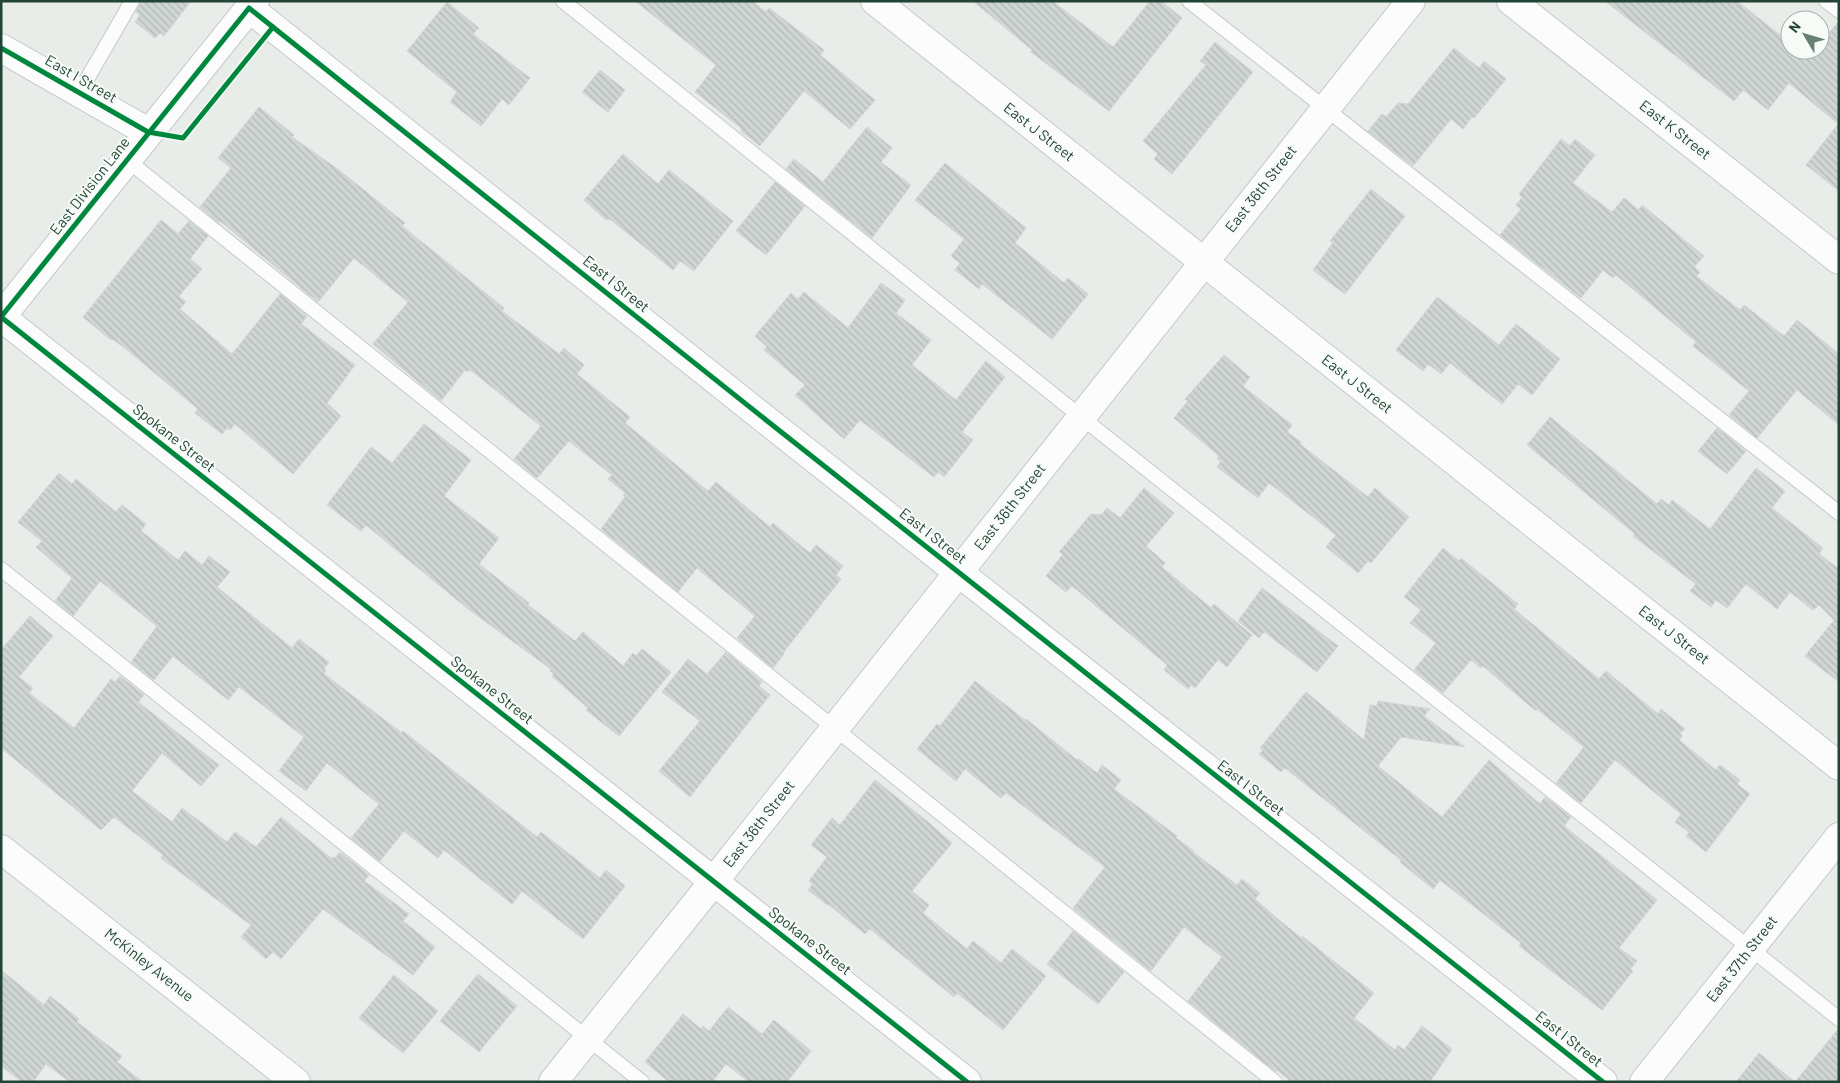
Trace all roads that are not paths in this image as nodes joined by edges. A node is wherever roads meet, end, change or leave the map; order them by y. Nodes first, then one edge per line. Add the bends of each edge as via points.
1 (132, 1) edge
2 (563, 1) edge
3 (875, 1) edge
4 (1189, 1) edge
5 (1411, 1) edge
6 (1511, 1) edge
7 (1826, 1) edge
8 (252, 5) edge
9 (1839, 11) edge
10 (1, 48) edge
11 (79, 93) junction
12 (1325, 109) junction
13 (148, 132) junction
14 (127, 160) junction
15 (1839, 260) edge
16 (1203, 262) junction
17 (1, 317) edge
18 (1081, 417) junction
19 (1839, 513) edge
20 (1, 569) edge
21 (958, 572) junction
22 (835, 729) junction
23 (1839, 766) edge
24 (1839, 837) edge
25 (1, 849) edge
26 (714, 881) junction
27 (1750, 949) junction
28 (1839, 1019) edge
29 (588, 1039) junction
30 (296, 1082) edge
31 (553, 1082) edge
32 (642, 1082) edge
33 (967, 1082) edge
34 (1275, 1082) edge
35 (1603, 1082) edge
36 (1644, 1082) edge

1 - 11 lane
2 - 18 lane
3 - 16 street, East J Street
4 - 12 lane
5 - 12 street, East 36th Street
6 - 15 street, East K Street
7 - 9 lane
8 - 13 street, East Division Lane
8 - 21 street, East I Street
10 - 11 street, East I Street
11 - 13 street, East I Street
12 - 16 street, East 36th Street
12 - 19 lane
13 - 14 street, East Division Lane
14 - 17 street, East Division Lane
14 - 22 lane
16 - 18 street, East 36th Street
16 - 23 street, East J Street
17 - 26 street, Spokane Street
18 - 21 street, East 36th Street
18 - 27 lane
20 - 29 lane
21 - 22 street, East 36th Street
21 - 35 street, East I Street
22 - 26 street, East 36th Street
22 - 34 lane
24 - 27 street, East 37th Street
25 - 30 street, McKinley Avenue
26 - 29 street, East 36th Street
26 - 33 street, Spokane Street
27 - 28 lane
27 - 36 street, East 37th Street
29 - 31 street, East 36th Street
29 - 32 lane

